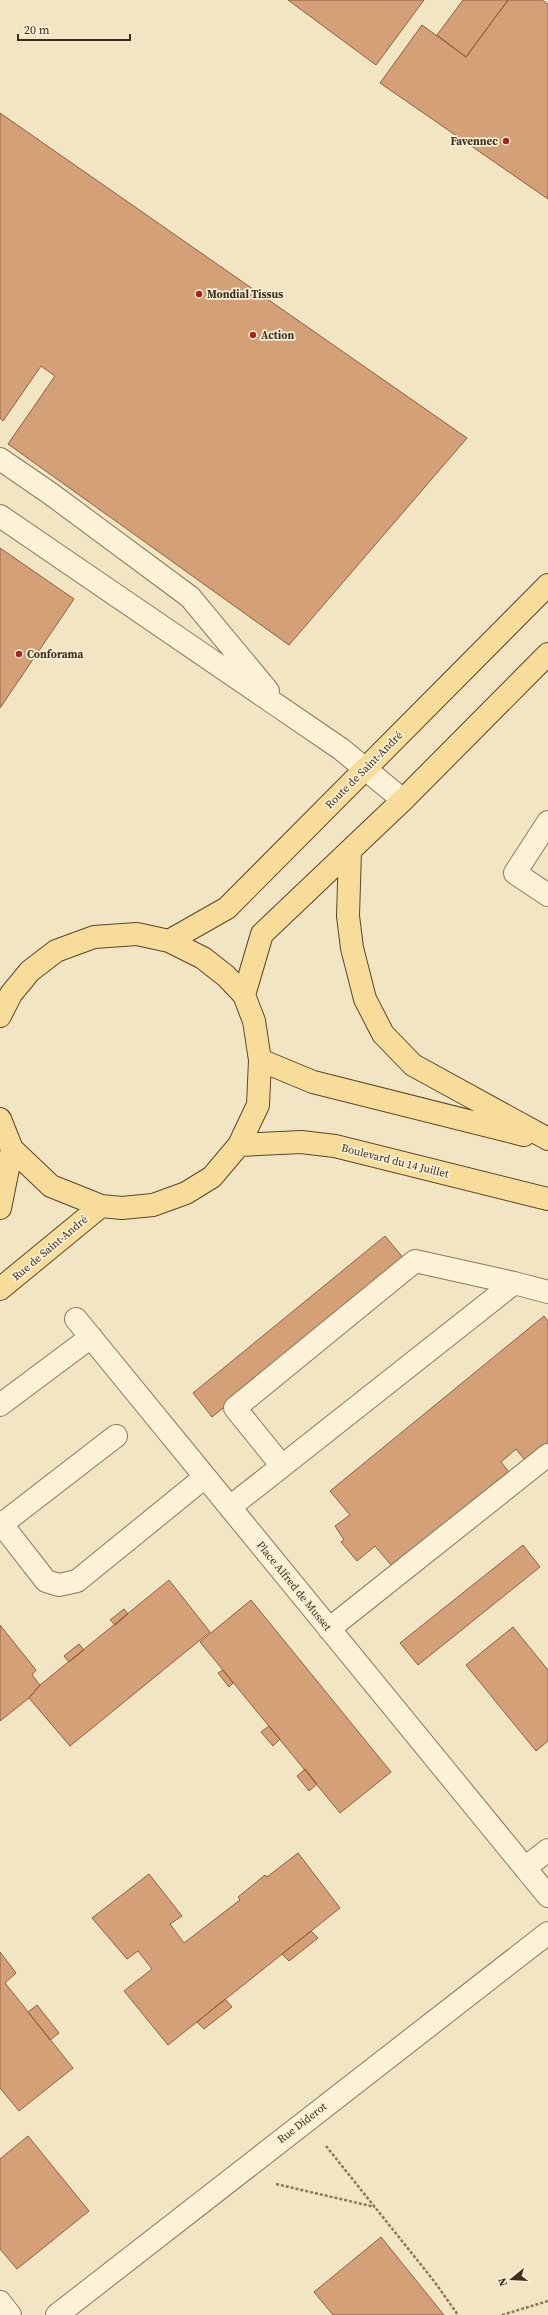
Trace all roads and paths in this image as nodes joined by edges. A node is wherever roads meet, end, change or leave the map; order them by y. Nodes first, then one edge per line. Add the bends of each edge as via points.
1 (0, 459) edge
2 (0, 516) edge
3 (548, 585) edge
4 (546, 658) edge
5 (285, 711) junction
6 (363, 770) junction
7 (403, 800) junction
8 (548, 822) edge
9 (350, 851) junction
10 (548, 895) edge
11 (169, 941) junction
12 (6, 995) edge
13 (244, 995) junction
14 (0, 1016) edge
15 (260, 1060) junction
16 (0, 1119) edge
17 (548, 1140) edge
18 (239, 1145) junction
19 (12, 1150) junction
20 (548, 1198) edge
21 (100, 1206) junction
22 (0, 1208) edge
23 (514, 1283) junction
24 (0, 1289) edge
25 (548, 1292) edge
26 (76, 1319) dead end
27 (91, 1337) junction
28 (0, 1405) edge
29 (116, 1436) dead end
30 (548, 1454) edge
31 (282, 1466) junction
32 (205, 1477) junction
33 (230, 1507) junction
34 (1, 1523) edge
35 (329, 1629) junction
36 (548, 1850) edge
37 (519, 1861) junction
38 (548, 1896) edge
39 (548, 1933) edge
40 (306, 2120) junction
41 (237, 2174) junction
42 (375, 2207) junction
43 (548, 2301) edge
44 (0, 2302) edge
45 (10, 2315) edge
46 (57, 2315) edge
47 (458, 2315) edge
48 (502, 2315) edge

1 - 5 street via 190,597
2 - 5 street
3 - 6 main road, Route de Saint-André
4 - 7 main road
5 - 6 street via 341,749
6 - 7 street
6 - 11 main road, Route de Saint-André via 227,908
7 - 9 main road
8 - 10 street via 514,873
9 - 13 main road via 262,934
9 - 17 main road via 348,916 352,948 365,999 383,1034 413,1065
11 - 12 main road via 137,934 94,937 56,951 30,971
11 - 13 main road via 203,958 226,976
12 - 14 main road
13 - 15 main road via 254,1021
15 - 17 main road via 313,1082
15 - 18 main road via 258,1105
16 - 19 main road
18 - 20 main road, Boulevard du 14 Juillet via 301,1142 335,1146
18 - 21 main road via 212,1177 186,1193 153,1205 122,1208
19 - 21 main road via 51,1186
19 - 22 main road
21 - 24 main road, Rue de Saint-André
23 - 25 street
23 - 31 street
23 - 31 street via 415,1261 235,1408
26 - 27 street, Place Alfred de Musset
27 - 28 street
27 - 32 street, Place Alfred de Musset
29 - 34 street
30 - 35 street
31 - 33 street
32 - 33 street, Place Alfred de Musset
32 - 34 street via 77,1580 59,1585 46,1581
33 - 35 street, Place Alfred de Musset
35 - 37 street, Place Alfred de Musset
36 - 37 street
37 - 38 street, Place Alfred de Musset
39 - 40 street, Rue Diderot
40 - 41 street, Rue Diderot
40 - 42 path
41 - 42 path
41 - 46 street, Rue Diderot
42 - 47 path
43 - 48 path
44 - 45 street

